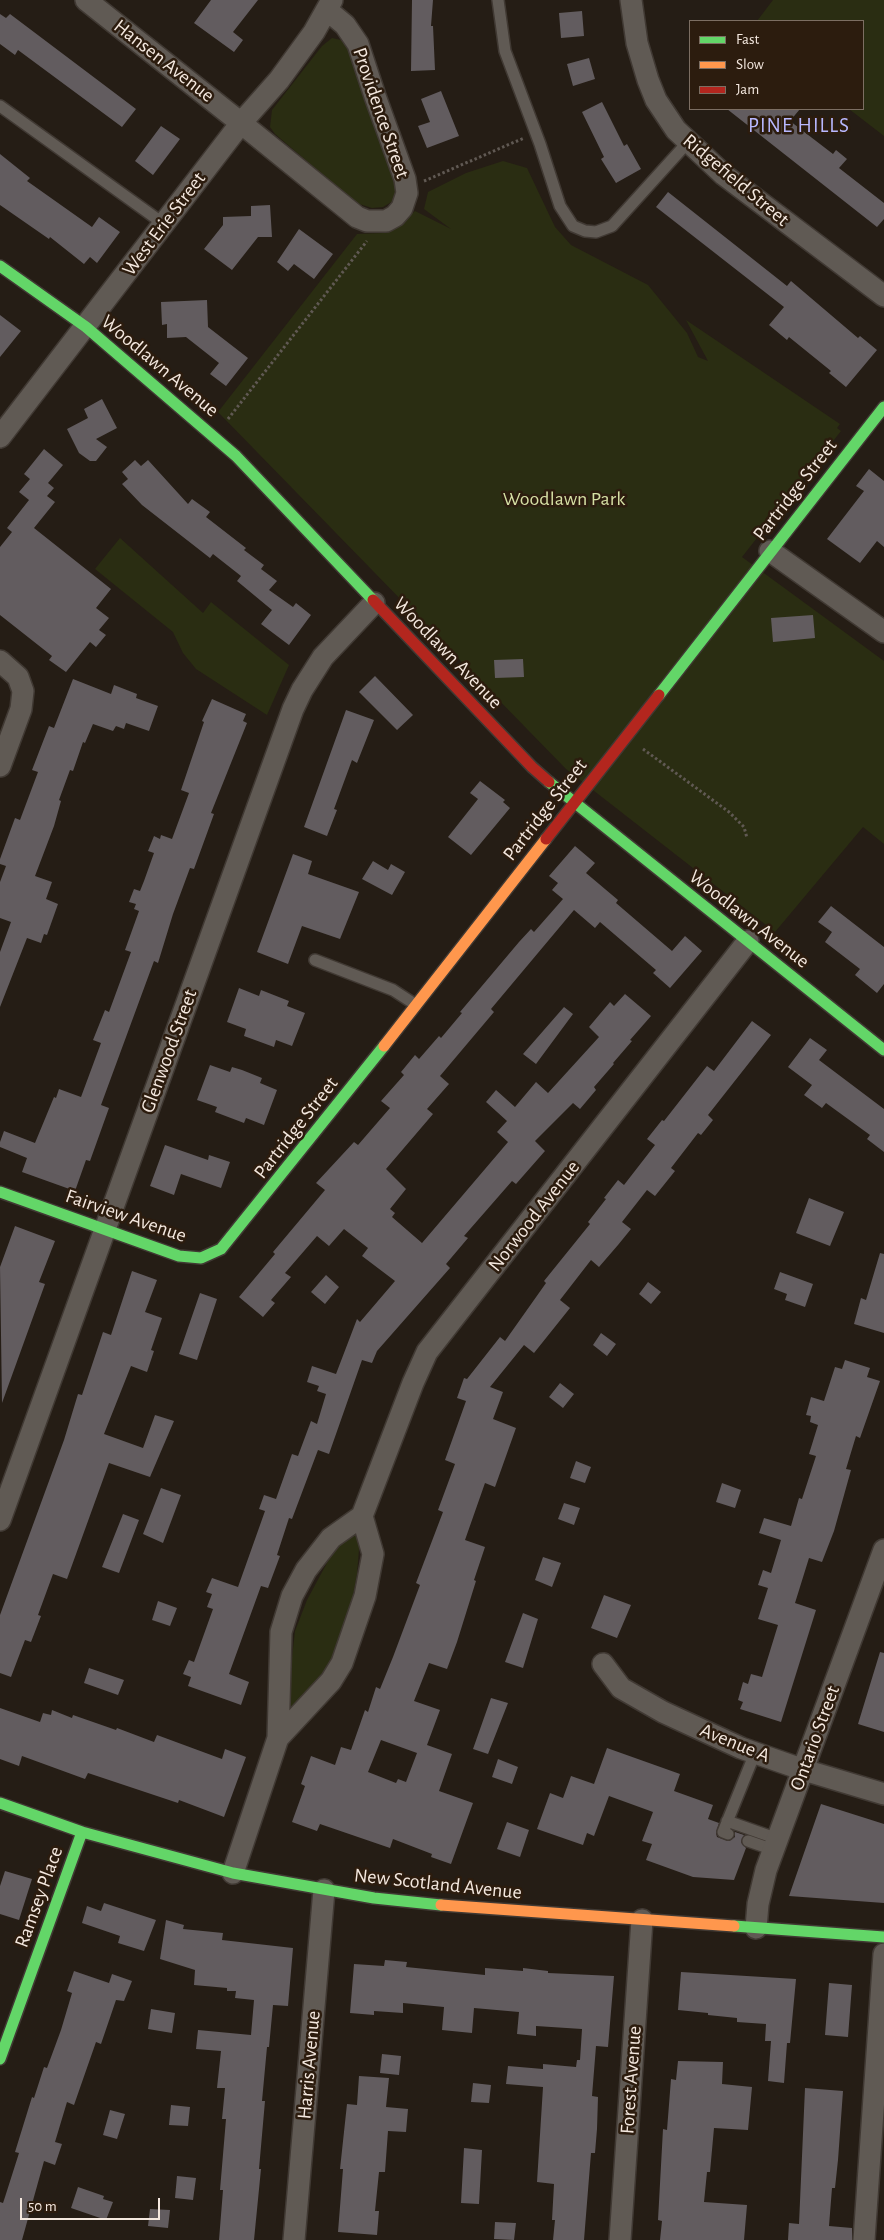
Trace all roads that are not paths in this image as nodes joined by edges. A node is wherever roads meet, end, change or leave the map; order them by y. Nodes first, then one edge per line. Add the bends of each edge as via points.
1 (86, 0) edge
2 (498, 0) edge
3 (631, 0) edge
4 (330, 5) edge
5 (0, 106) edge
6 (242, 123) junction
7 (688, 142) junction
8 (164, 224) junction
9 (0, 266) edge
10 (884, 296) edge
11 (86, 327) junction
12 (884, 407) edge
13 (0, 437) edge
14 (770, 551) junction
15 (374, 603) junction
16 (884, 632) edge
17 (0, 661) edge
18 (0, 766) edge
19 (574, 804) junction
20 (748, 941) junction
21 (315, 960) dead end
22 (416, 1005) junction
23 (884, 1050) edge
24 (0, 1192) edge
25 (104, 1230) junction
26 (235, 1234) joint
27 (362, 1516) junction
28 (0, 1520) edge
29 (882, 1559) edge
30 (603, 1664) dead end
31 (278, 1738) junction
32 (756, 1753) junction
33 (804, 1770) junction
34 (884, 1794) edge
35 (0, 1803) edge
36 (727, 1821) junction
37 (82, 1832) junction
38 (728, 1834) dead end
39 (748, 1841) dead end
40 (776, 1844) junction
41 (233, 1873) junction
42 (324, 1890) junction
43 (642, 1920) junction
44 (756, 1928) junction
45 (884, 1937) edge
46 (884, 1954) edge
47 (0, 2060) edge
48 (294, 2240) edge
49 (620, 2240) edge
50 (864, 2240) edge

1 - 6 street, Hansen Avenue
2 - 7 lane via 506,51 564,215 573,226 590,232 601,232 612,226
3 - 7 street, Ridgefield Street via 637,43 648,80 666,115
4 - 6 street, West Erie Street via 279,80
4 - 6 street, Providence Street via 358,44 407,188 399,212 386,220 374,222 356,217
5 - 8 lane
6 - 8 street, West Erie Street
7 - 10 street, Ridgefield Street via 724,175
8 - 11 street, West Erie Street
9 - 11 street, Woodlawn Avenue
11 - 13 street, West Erie Street
11 - 15 street, Woodlawn Avenue via 236,456
12 - 14 street, Partridge Street
14 - 16 street
14 - 19 street, Partridge Street
15 - 19 street, Woodlawn Avenue via 532,767
15 - 25 street, Glenwood Street via 323,657 293,710
17 - 18 street via 18,677 23,687 21,709
19 - 20 street, Woodlawn Avenue
19 - 22 street, Partridge Street
20 - 23 street, Woodlawn Avenue
20 - 27 street, Norwood Avenue via 428,1352
21 - 22 lane via 393,990
22 - 26 street, Partridge Street
24 - 25 street, Fairview Avenue
25 - 26 street, Fairview Avenue via 192,1258 217,1252
25 - 28 street, Glenwood Street
27 - 31 street via 331,1538 306,1570 292,1596 281,1632
27 - 31 street via 373,1554 365,1596 342,1663 330,1681
29 - 33 street, Ontario Street
30 - 32 street, Avenue A via 621,1688 663,1712
31 - 41 street
32 - 33 street, Avenue A
32 - 36 lane
33 - 34 street, Avenue A
33 - 40 street, Ontario Street
35 - 37 street, New Scotland Avenue
36 - 38 lane via 723,1832
36 - 40 lane
37 - 41 street, New Scotland Avenue
37 - 47 street, Ramsey Place
39 - 40 lane
40 - 44 street, Ontario Street via 760,1896
41 - 42 street, New Scotland Avenue
42 - 43 street, New Scotland Avenue via 427,1904
42 - 48 street, Harris Avenue
43 - 44 street, New Scotland Avenue
43 - 49 street, Forest Avenue
44 - 45 street, New Scotland Avenue
46 - 50 street

